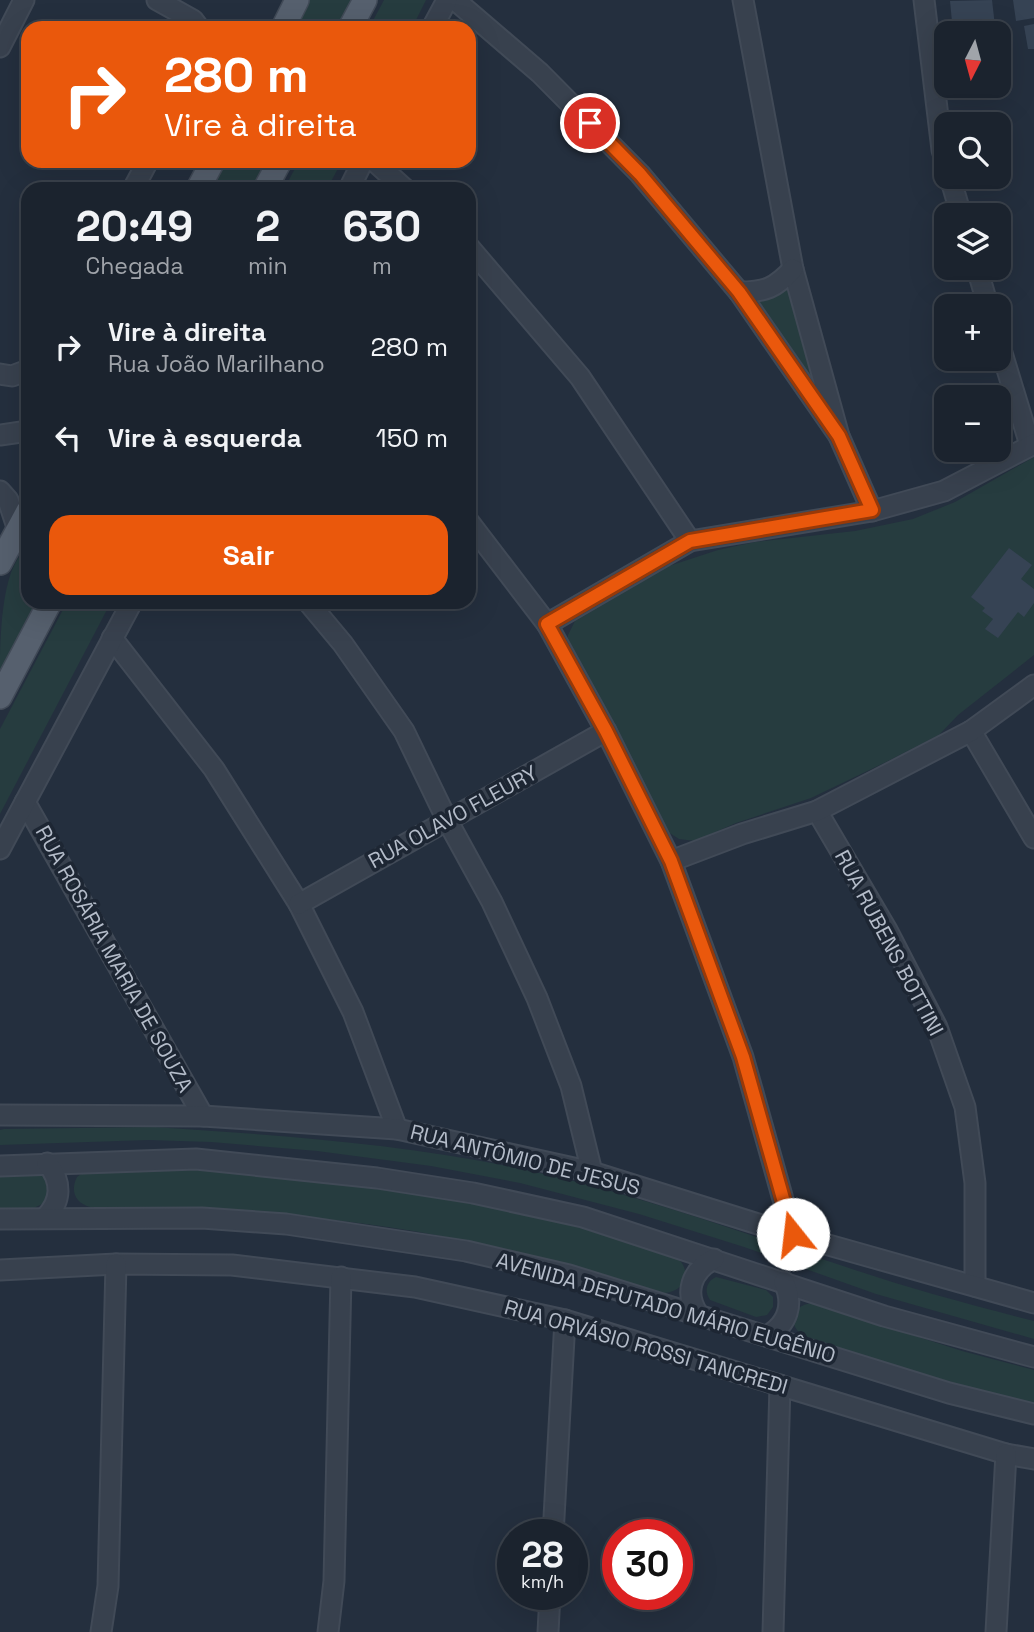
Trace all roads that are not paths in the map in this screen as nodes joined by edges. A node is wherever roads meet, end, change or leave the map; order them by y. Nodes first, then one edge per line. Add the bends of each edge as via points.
1 (24, 0) edge
2 (157, 0) edge
3 (297, 0) edge
4 (365, 0) edge
5 (447, 0) edge
6 (454, 0) edge
7 (924, 0) edge
8 (739, 5) edge
9 (194, 21) edge
10 (286, 21) edge
11 (354, 21) edge
12 (436, 21) edge
13 (0, 47) edge
14 (937, 112) edge
15 (382, 168) edge
16 (397, 182) edge
17 (476, 255) edge
18 (793, 269) junction
19 (739, 292) junction
20 (1008, 371) edge
21 (21, 373) edge
22 (0, 374) edge
23 (21, 432) edge
24 (0, 435) edge
25 (839, 436) junction
26 (1032, 445) edge
27 (0, 491) edge
28 (872, 510) junction
29 (21, 519) edge
30 (21, 531) edge
31 (476, 531) edge
32 (690, 541) junction
33 (0, 563) edge
34 (46, 609) edge
35 (128, 609) edge
36 (315, 609) edge
37 (547, 624) junction
38 (112, 638) junction
39 (1034, 685) edge
40 (0, 697) edge
41 (606, 731) junction
42 (971, 731) junction
43 (25, 802) junction
44 (817, 811) junction
45 (447, 820) junction
46 (1034, 838) edge
47 (0, 849) edge
48 (671, 861) junction
49 (299, 904) junction
50 (0, 1115) edge
51 (203, 1116) junction
52 (397, 1129) junction
53 (77, 1162) junction
54 (47, 1163) junction
55 (0, 1166) edge
56 (592, 1172) junction
57 (76, 1217) junction
58 (45, 1218) junction
59 (0, 1219) edge
60 (793, 1234) junction
61 (713, 1259) junction
62 (116, 1264) junction
63 (0, 1270) edge
64 (341, 1277) junction
65 (784, 1282) junction
66 (975, 1286) junction
67 (1034, 1303) edge
68 (698, 1314) junction
69 (565, 1320) junction
70 (767, 1336) junction
71 (1034, 1357) edge
72 (780, 1385) junction
73 (1034, 1414) edge
74 (1006, 1454) junction
75 (1034, 1459) edge
76 (554, 1519) edge
77 (549, 1610) edge
78 (102, 1632) edge
79 (328, 1632) edge
80 (548, 1632) edge
81 (773, 1632) edge
82 (996, 1632) edge

1 - 13 street
2 - 9 street
3 - 10 main road
4 - 11 main road
5 - 12 street
6 - 19 street via 540,73 640,174
7 - 14 street
8 - 18 street
15 - 16 street
17 - 32 street via 580,377
18 - 19 street via 779,284 760,292
18 - 25 street
19 - 25 street
20 - 26 street
21 - 22 street
23 - 24 street
25 - 28 street
26 - 28 street via 944,491
27 - 29 street
28 - 32 street
30 - 33 main road
31 - 37 street
32 - 37 street
34 - 40 main road
35 - 38 street
36 - 45 street via 404,731
37 - 41 street
38 - 43 street
38 - 49 street via 214,769
39 - 42 street
41 - 45 street, RUA OLAVO FLEURY
41 - 48 street
42 - 44 street
42 - 46 street
43 - 47 street
43 - 51 street, RUA ROSÁRIA MARIA DE SOUZA
44 - 48 street
44 - 66 street, RUA RUBENS BOTTINI via 937,1027 965,1107 975,1183
45 - 49 street, RUA OLAVO FLEURY
45 - 56 street via 537,998 571,1086
48 - 60 street via 743,1057
49 - 52 street via 353,1012
50 - 51 street, RUA ANTÔMIO DE JESUS
51 - 52 street, RUA ANTÔMIO DE JESUS
52 - 56 street, RUA ANTÔMIO DE JESUS
53 - 54 street
53 - 57 street via 66,1191
53 - 61 street via 196,1159 377,1178 583,1217
54 - 55 street
54 - 58 street via 56,1177 58,1193
56 - 60 street, RUA ANTÔMIO DE JESUS
57 - 58 street, AVENIDA DEPUTADO MÁRIO EUGÊNIO
57 - 68 street, AVENIDA DEPUTADO MÁRIO EUGÊNIO via 202,1218 373,1236 556,1272
58 - 59 street, AVENIDA DEPUTADO MÁRIO EUGÊNIO
60 - 66 street, RUA ANTÔMIO DE JESUS
61 - 65 street
61 - 68 street via 700,1268 692,1282 691,1299
62 - 63 street, RUA ORVÁSIO ROSSI TANCREDI
62 - 64 street, RUA ORVÁSIO ROSSI TANCREDI via 232,1265
62 - 78 street via 108,1586
64 - 69 street, RUA ORVÁSIO ROSSI TANCREDI via 415,1287
64 - 79 street via 334,1581
65 - 70 street via 790,1298 787,1314
65 - 71 street via 884,1316
66 - 67 street, RUA ANTÔMIO DE JESUS
68 - 70 street, AVENIDA DEPUTADO MÁRIO EUGÊNIO
69 - 72 street, RUA ORVÁSIO ROSSI TANCREDI
69 - 76 street
70 - 73 street, AVENIDA DEPUTADO MÁRIO EUGÊNIO via 949,1393
72 - 74 street, RUA ORVÁSIO ROSSI TANCREDI
72 - 81 street
74 - 75 street, RUA ORVÁSIO ROSSI TANCREDI
74 - 82 street
77 - 80 street

